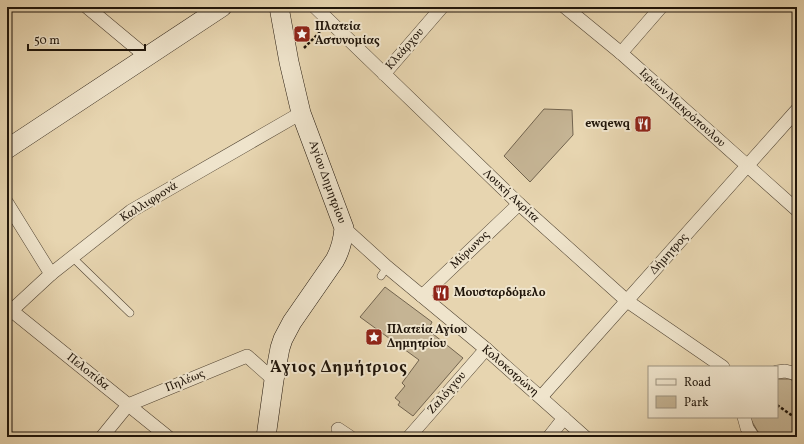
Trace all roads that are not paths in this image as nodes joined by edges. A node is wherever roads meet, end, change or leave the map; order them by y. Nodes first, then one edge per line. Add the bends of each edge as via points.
1 (88, 7) edge
2 (222, 7) edge
3 (279, 7) edge
4 (315, 7) edge
5 (442, 7) edge
6 (565, 7) edge
7 (661, 7) edge
8 (621, 53) junction
9 (147, 57) junction
10 (384, 74) junction
11 (797, 110) edge
12 (301, 113) junction
13 (7, 149) edge
14 (747, 166) junction
15 (7, 203) edge
16 (519, 204) junction
17 (797, 210) edge
18 (344, 228) junction
19 (72, 257) junction
20 (51, 274) junction
21 (422, 296) junction
22 (627, 301) junction
23 (9, 309) edge
24 (130, 313) dead end
25 (486, 349) junction
26 (722, 366) edge
27 (778, 372) edge
28 (797, 374) edge
29 (274, 380) junction
30 (540, 397) junction
31 (128, 405) junction
32 (564, 418) junction
33 (744, 418) edge
34 (338, 429) dead end
35 (102, 437) edge
36 (168, 437) edge
37 (266, 437) edge
38 (350, 437) edge
39 (409, 437) edge
40 (549, 437) edge
41 (585, 437) edge
42 (754, 437) edge

1 - 9 street
2 - 9 main road
3 - 12 main road, Αγίου Δημητρίου
4 - 10 street, Λουκή Ακρίτα
5 - 10 street, Κλεάρχου
6 - 8 street, Ιερέων Μακρόπουλου
7 - 8 street
8 - 14 street, Ιερέων Μακρόπουλου
9 - 13 main road
10 - 16 street, Λουκή Ακρίτα
11 - 14 street, Δήμητρος
12 - 18 main road, Αγίου Δημητρίου
12 - 19 street, Καλλιφρονά via 131,211
14 - 17 street, Ιερέων Μακρόπουλου
14 - 22 street, Δήμητρος
15 - 20 street
16 - 21 street, Μύρωνος
16 - 22 street, Λουκή Ακρίτα
18 - 21 street, Κολοκοτρώνη via 384,272
18 - 29 main road, Αγίου Δημητρίου via 343,240 335,260 283,339
19 - 20 street, Καλλιφρονά
19 - 24 lane
20 - 23 street, Καλλιφρονά
21 - 25 street, Κολοκοτρώνη
22 - 26 street, Λουκή Ακρίτα
22 - 30 street, Δήμητρος
23 - 31 street, Πελοπίδα
25 - 30 street, Κολοκοτρώνη
25 - 39 street, Ζαλόγγου
27 - 28 street
29 - 31 street, Πηλέως via 247,356
29 - 37 main road, Αγίου Δημητρίου
30 - 32 street, Κολοκοτρώνη
31 - 35 street, Πηλέως
31 - 36 street, Πελοπίδα
32 - 40 street
32 - 41 street, Κολοκοτρώνη
33 - 42 street via 747,428
34 - 38 street

